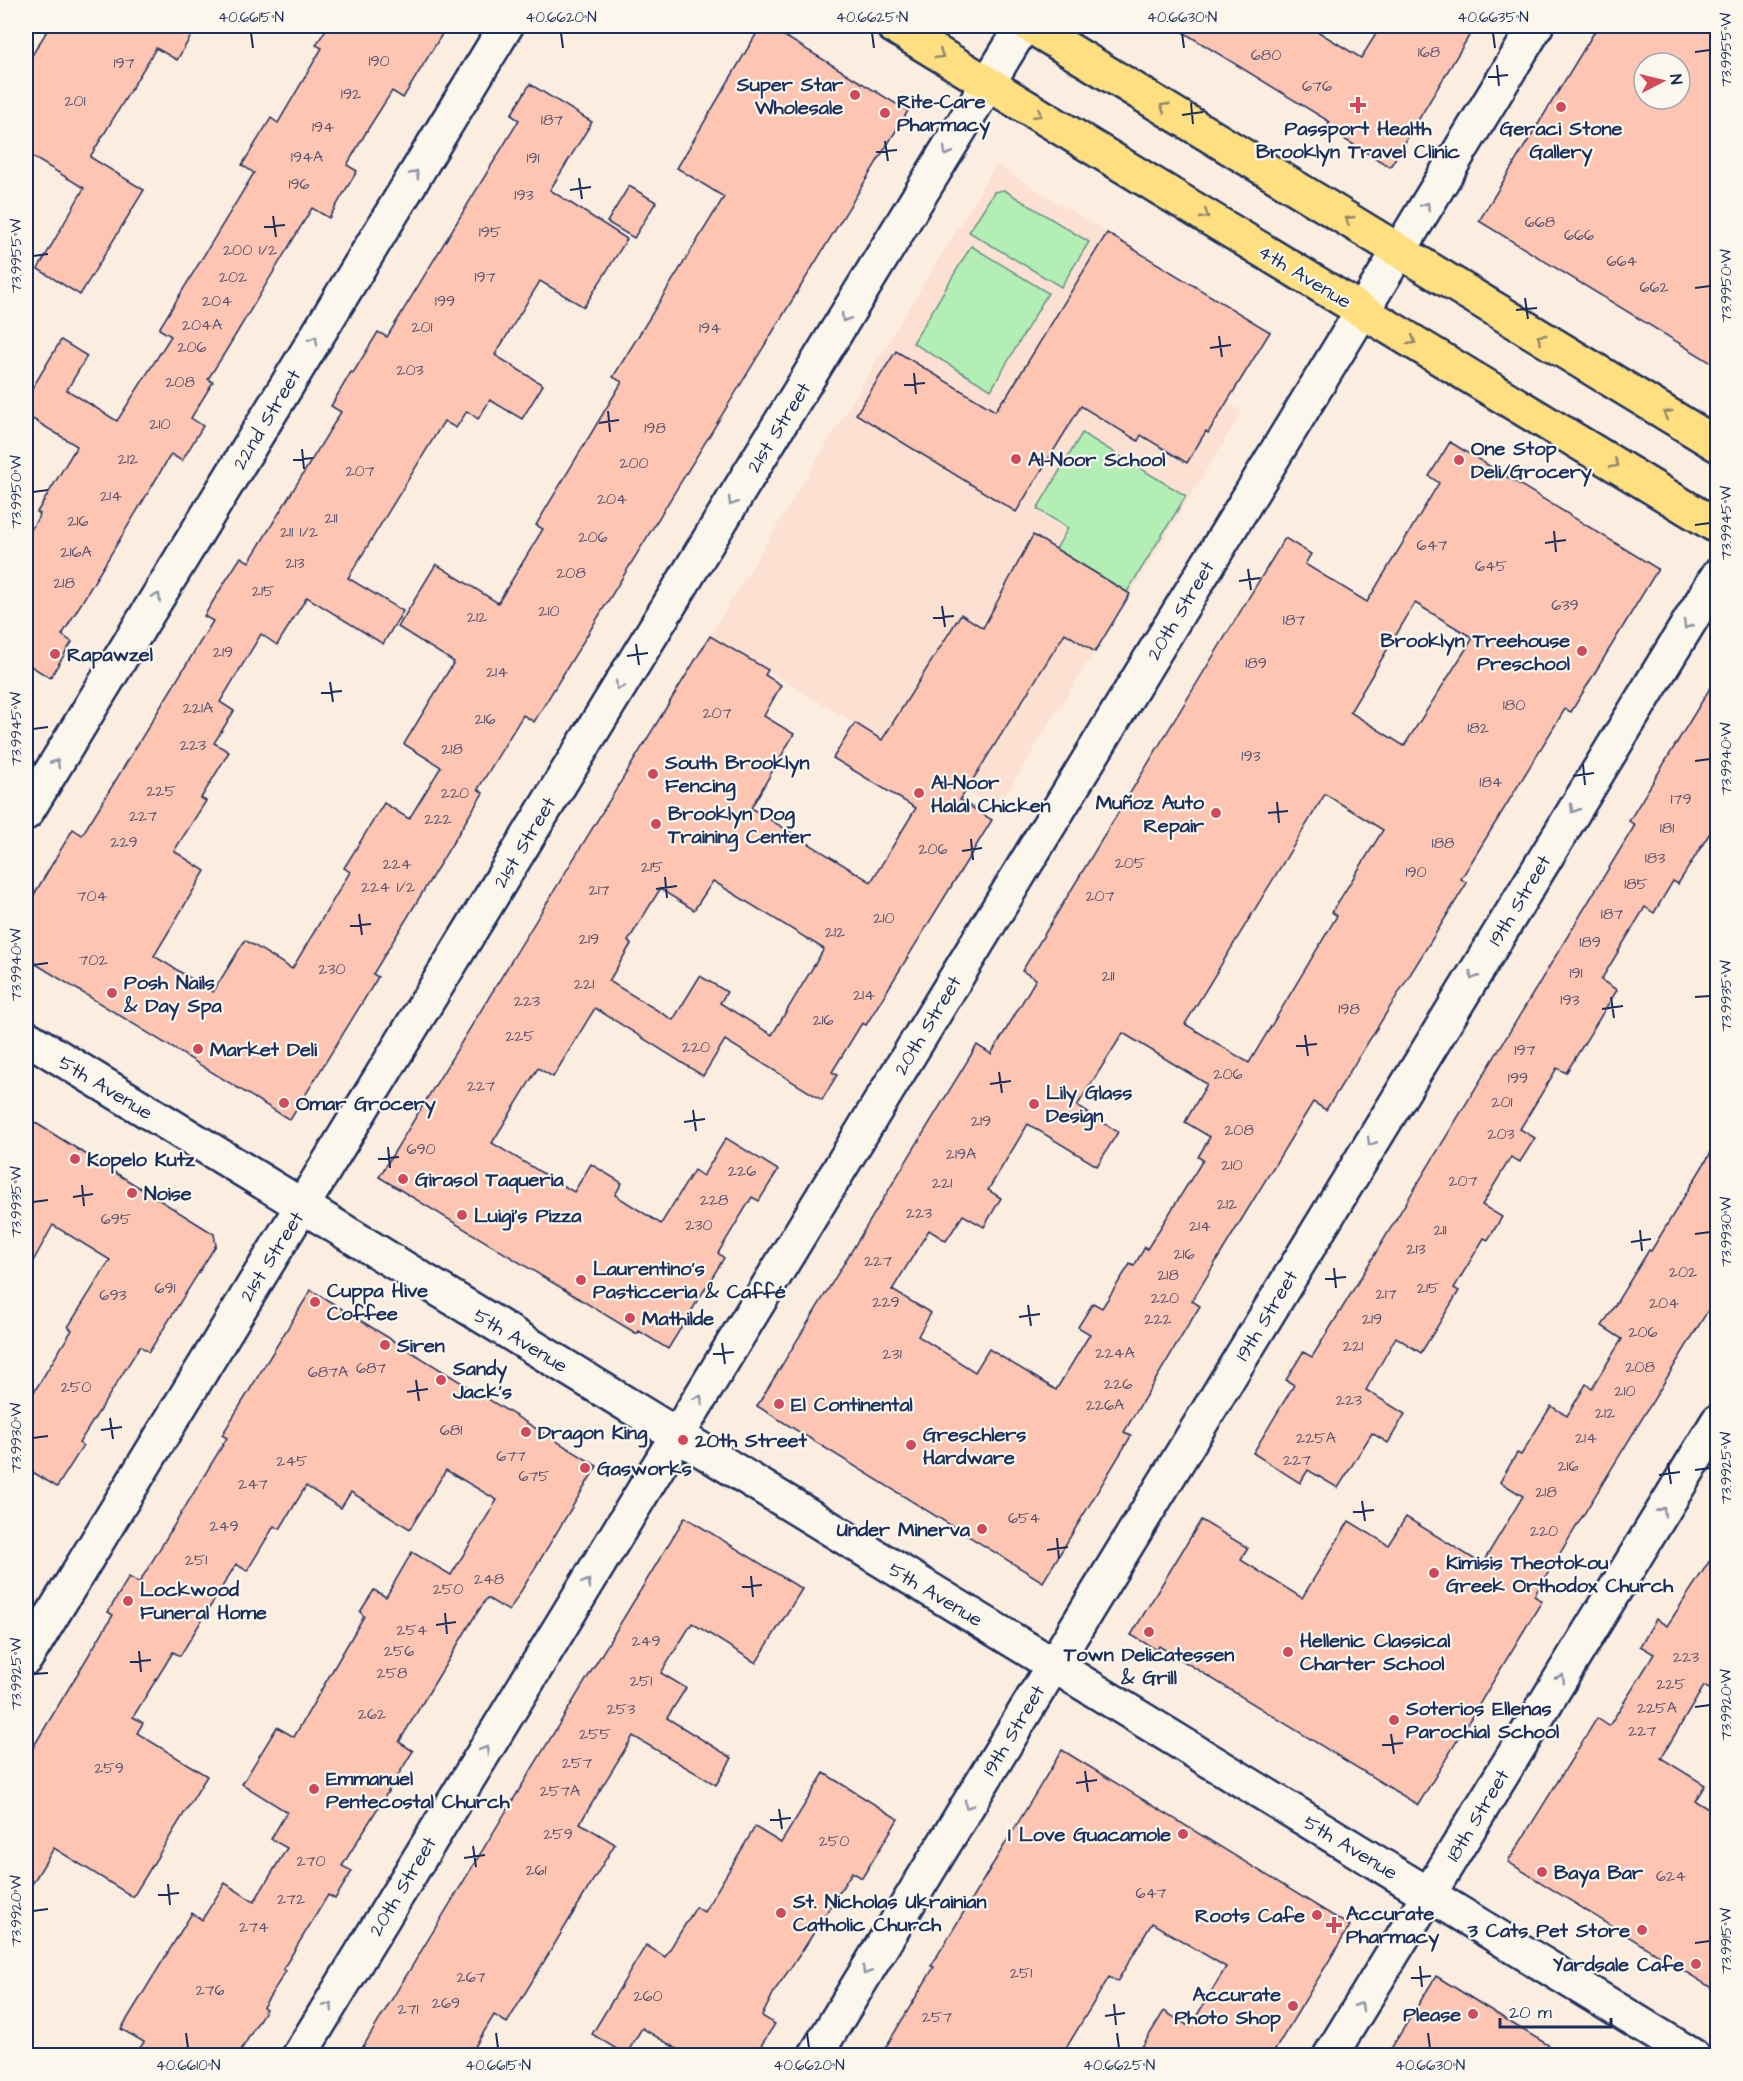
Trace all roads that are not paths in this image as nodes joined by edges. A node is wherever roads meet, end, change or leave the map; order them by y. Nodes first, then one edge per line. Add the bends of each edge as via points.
1 (506, 26) edge
2 (893, 26) edge
3 (1023, 26) edge
4 (1030, 26) edge
5 (1536, 26) edge
6 (988, 84) junction
7 (1398, 250) junction
8 (1362, 310) junction
9 (1718, 445) edge
10 (1718, 527) edge
11 (1718, 575) edge
12 (26, 813) edge
13 (26, 1037) edge
14 (301, 1206) junction
15 (1718, 1421) edge
16 (677, 1436) junction
17 (26, 1658) edge
18 (1053, 1665) junction
19 (1428, 1894) junction
20 (298, 2055) edge
21 (815, 2055) edge
22 (1330, 2055) edge
23 (1693, 2055) edge

12 -> 1 street, 22nd Street
2 -> 6 main road, 4th Avenue
3 - 6 street, 21st Street
7 -> 4 main road
7 -> 5 street, 20th Street
6 -> 8 main road, 4th Avenue
6 -> 14 street, 21st Street
7 - 8 street, 20th Street
9 -> 7 main road
8 -> 10 main road, 4th Avenue
16 -> 8 street, 20th Street
11 -> 18 street, 19th Street
13 - 14 street, 5th Avenue
14 - 16 street, 5th Avenue
14 - 17 street, 21st Street
19 -> 15 street, 18th Street
16 - 18 street, 5th Avenue
20 -> 16 street, 20th Street
18 - 19 street, 5th Avenue
18 -> 21 street, 19th Street
22 -> 19 street, 18th Street
19 - 23 street, 5th Avenue

